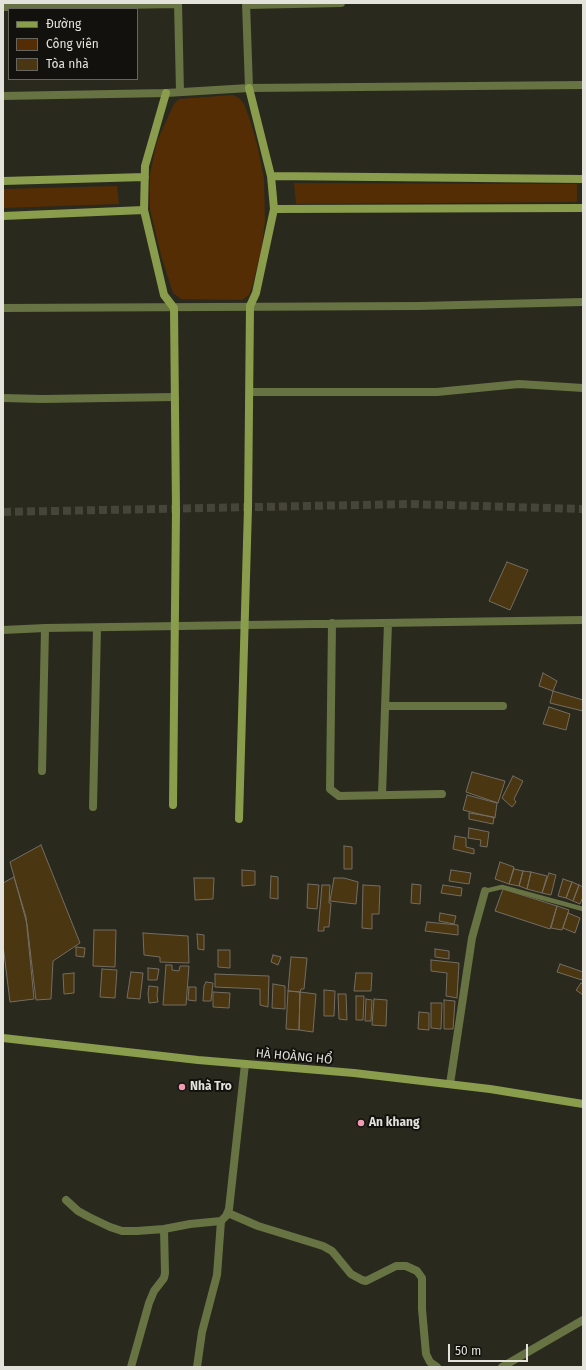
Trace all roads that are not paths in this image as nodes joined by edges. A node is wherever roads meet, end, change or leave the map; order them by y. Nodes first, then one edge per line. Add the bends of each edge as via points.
1 (341, 3) edge
2 (178, 4) edge
3 (246, 4) edge
4 (3, 8) edge
5 (583, 85) edge
6 (249, 88) junction
7 (180, 92) junction
8 (166, 93) junction
9 (3, 96) edge
10 (272, 176) junction
11 (145, 177) junction
12 (583, 180) edge
13 (3, 181) edge
14 (583, 208) edge
15 (274, 209) junction
16 (144, 210) junction
17 (3, 216) edge
18 (583, 302) edge
19 (250, 306) junction
20 (3, 308) edge
21 (174, 308) junction
22 (583, 388) edge
23 (250, 392) junction
24 (175, 396) junction
25 (3, 398) edge
26 (583, 620) edge
27 (388, 623) junction
28 (332, 624) junction
29 (244, 625) junction
30 (175, 626) junction
31 (45, 628) junction
32 (97, 628) junction
33 (3, 630) edge
34 (385, 706) junction
35 (503, 706) dead end
36 (42, 771) dead end
37 (442, 794) dead end
38 (382, 795) junction
39 (173, 805) dead end
40 (93, 807) dead end
41 (239, 818) dead end
42 (484, 891) joint
43 (583, 909) edge
44 (3, 1038) edge
45 (245, 1064) junction
46 (450, 1084) junction
47 (583, 1104) edge
48 (66, 1200) dead end
49 (228, 1213) junction
50 (221, 1221) junction
51 (164, 1229) junction
52 (583, 1320) edge
53 (131, 1367) edge
54 (197, 1367) edge
55 (437, 1367) edge
56 (502, 1367) edge

1 - 3 street
2 - 4 street
2 - 7 street
3 - 6 street
5 - 6 street
6 - 7 street
6 - 10 street
7 - 8 street
8 - 9 street
8 - 11 street via 145,166
10 - 12 street
10 - 15 street
11 - 13 street
11 - 16 street
14 - 15 street
15 - 19 street via 256,293
16 - 17 street
16 - 21 street via 164,295
18 - 19 street via 419,306
19 - 21 street
19 - 23 street
20 - 21 street
21 - 24 street
22 - 23 street via 519,384 438,392
23 - 29 street
24 - 25 street
24 - 30 street
26 - 27 street
27 - 28 street
27 - 34 street
28 - 29 street
28 - 38 street via 330,789 339,796
29 - 30 street
29 - 41 street
30 - 32 street
30 - 39 street
31 - 32 street
31 - 33 street
31 - 36 street
32 - 40 street
34 - 35 street
34 - 38 street
37 - 38 street
42 - 43 lane via 502,887
42 - 46 street via 472,938
44 - 45 street, HÀ HOÀNG HỔ
45 - 46 street, HÀ HOÀNG HỔ
45 - 49 street
46 - 47 street, HÀ HOÀNG HỔ
48 - 51 street via 78,1211 122,1231
49 - 50 street
49 - 55 street via 258,1226 323,1246 332,1251 351,1274 362,1280 366,1281 396,1266 406,1266 417,1271 422,1278 426,1354 430,1362
50 - 51 street
50 - 54 street via 217,1275 202,1332
51 - 53 street via 164,1278 149,1302
52 - 56 street

